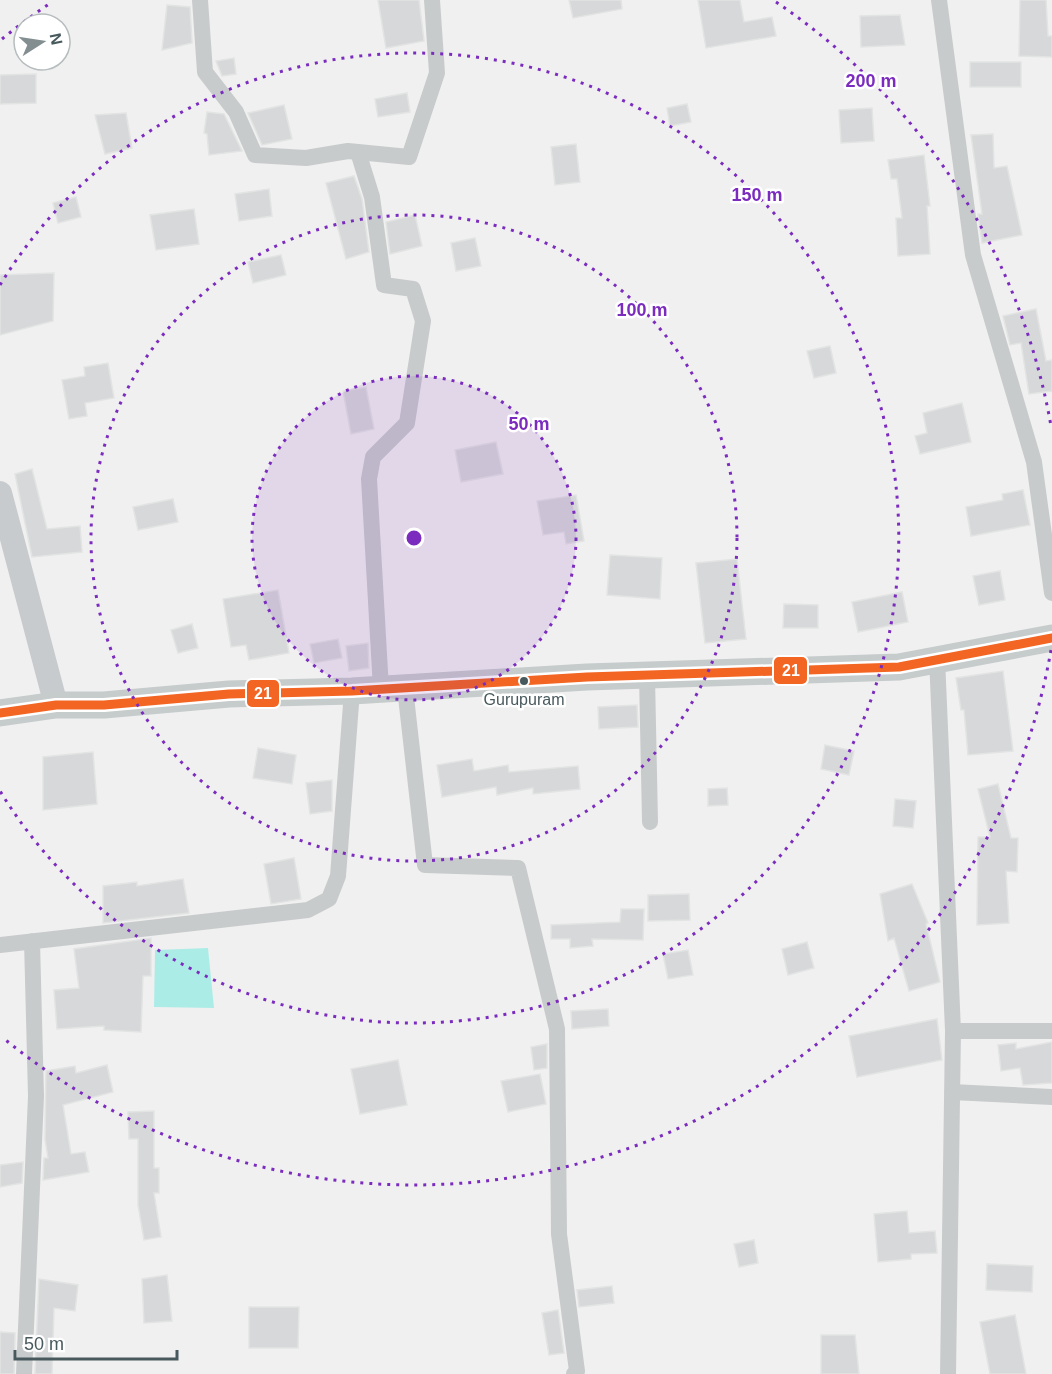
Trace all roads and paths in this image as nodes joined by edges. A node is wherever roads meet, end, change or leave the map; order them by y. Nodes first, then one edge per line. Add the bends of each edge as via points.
1 (200, 0) edge
2 (432, 0) edge
3 (939, 0) edge
4 (358, 152) junction
5 (0, 493) edge
6 (1052, 593) edge
7 (1052, 638) edge
8 (937, 658) junction
9 (647, 676) junction
10 (393, 689) junction
11 (352, 691) junction
12 (56, 705) junction
13 (0, 713) edge
14 (650, 822) dead end
15 (32, 941) junction
16 (0, 945) edge
17 (953, 1031) junction
18 (1052, 1031) edge
19 (952, 1092) junction
20 (1052, 1096) edge
21 (24, 1374) edge
22 (574, 1374) edge
23 (948, 1374) edge

1 - 4 street via 205,72 236,112 255,155 306,158
2 - 4 street via 437,73 409,157
3 - 6 street via 973,255 1034,462
4 - 10 street via 372,198 384,285 413,289 423,321 408,423 374,457 369,479
5 - 12 main road
7 - 8 main road
8 - 9 main road via 899,667
8 - 17 street
9 - 10 main road
9 - 14 street
10 - 11 main road
10 - 22 street via 425,865 518,868 557,1029 559,1234 577,1371
11 - 12 main road
11 - 15 street via 338,876 329,899 308,910
12 - 13 main road
15 - 16 street
15 - 21 street via 36,1096
17 - 18 street
17 - 19 street
19 - 20 street
19 - 23 street

